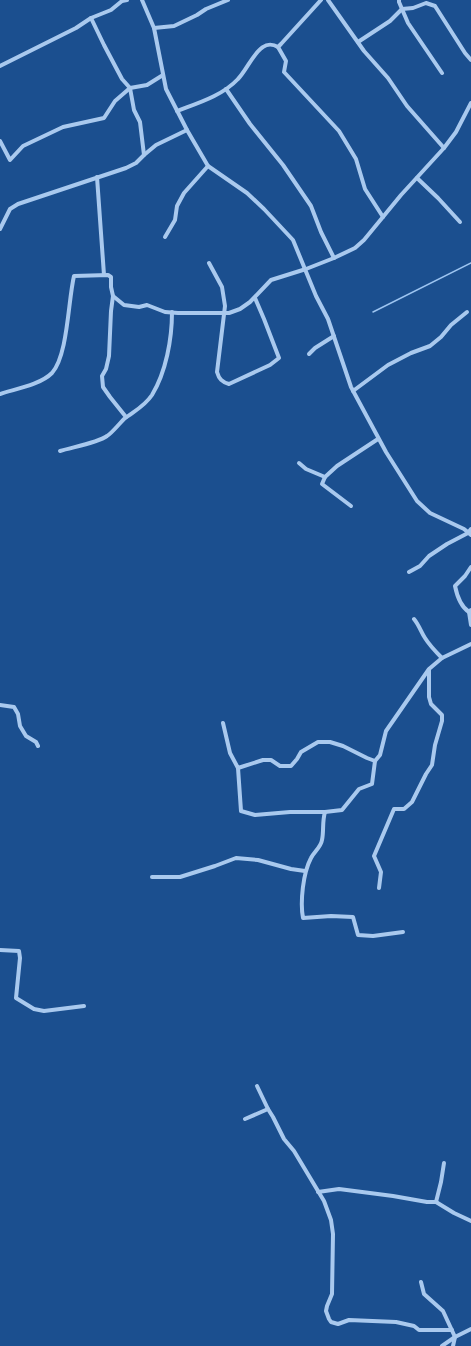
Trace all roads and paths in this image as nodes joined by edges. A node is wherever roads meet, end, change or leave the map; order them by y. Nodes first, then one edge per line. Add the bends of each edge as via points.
1 (127, 0) edge
2 (142, 0) edge
3 (228, 0) edge
4 (321, 0) edge
5 (328, 0) edge
6 (399, 0) edge
7 (402, 9) junction
8 (91, 18) junction
9 (154, 28) junction
10 (358, 42) junction
11 (278, 47) junction
12 (471, 60) edge
13 (0, 66) edge
14 (442, 73) dead end
15 (163, 75) junction
16 (130, 88) junction
17 (226, 88) junction
18 (471, 103) edge
19 (177, 111) junction
20 (187, 130) junction
21 (0, 142) edge
22 (444, 148) junction
23 (144, 154) junction
24 (208, 166) junction
25 (97, 177) junction
26 (417, 178) junction
27 (383, 217) junction
28 (460, 222) dead end
29 (0, 229) edge
30 (165, 237) dead end
31 (334, 258) junction
32 (209, 263) dead end
33 (306, 269) junction
34 (104, 275) junction
35 (113, 296) junction
36 (255, 298) junction
37 (172, 312) junction
38 (467, 312) dead end
39 (225, 313) junction
40 (334, 336) junction
41 (310, 354) dead end
42 (354, 391) junction
43 (0, 394) edge
44 (126, 417) junction
45 (378, 439) junction
46 (60, 451) dead end
47 (299, 463) dead end
48 (325, 477) junction
49 (351, 506) dead end
50 (470, 532) edge
51 (471, 566) edge
52 (409, 572) dead end
53 (470, 611) edge
54 (414, 619) dead end
55 (471, 625) edge
56 (471, 644) edge
57 (442, 658) junction
58 (429, 669) junction
59 (0, 705) edge
60 (223, 723) dead end
61 (38, 746) dead end
62 (375, 761) junction
63 (238, 768) junction
64 (325, 812) junction
65 (305, 871) junction
66 (152, 877) dead end
67 (378, 888) dead end
68 (403, 932) dead end
69 (0, 950) edge
70 (84, 1006) dead end
71 (257, 1086) dead end
72 (268, 1109) junction
73 (245, 1119) dead end
74 (444, 1163) dead end
75 (318, 1192) junction
76 (436, 1202) junction
77 (471, 1221) edge
78 (421, 1282) dead end
79 (471, 1328) edge
80 (452, 1330) junction
81 (455, 1337) junction
82 (442, 1346) edge
83 (453, 1346) edge

1 - 8 street
2 - 9 street
3 - 9 street via 174,26
4 - 11 street
5 - 10 street
6 - 7 street
7 - 10 street
7 - 12 street via 426,3 436,6
7 - 14 street via 408,24
8 - 13 street
8 - 16 street via 122,79
9 - 15 street
10 - 22 street via 407,106
11 - 17 street via 262,47 238,79
11 - 27 street via 286,61 284,72 339,131 356,159 365,189
15 - 16 street via 147,85
15 - 19 street via 166,89
16 - 21 street via 115,101 104,118 63,127 23,146 10,160
16 - 23 street via 134,110 140,122
17 - 19 street via 210,98
17 - 31 street via 311,206
18 - 22 street via 456,132
19 - 20 street
20 - 23 street via 156,145
20 - 24 street
22 - 26 street
23 - 25 street via 136,163 126,168
24 - 30 street via 180,200 175,220
24 - 33 street via 247,193 264,209 293,240
25 - 29 street via 18,204 10,209
25 - 34 street
26 - 27 street
26 - 28 street
27 - 31 street via 355,248
31 - 33 street
32 - 39 street via 222,287
33 - 36 street via 272,280
33 - 40 street
34 - 35 street via 111,277
34 - 43 street via 74,276 64,341 52,372 29,385
35 - 37 street via 124,305 147,305
35 - 44 street via 109,356 102,376 103,387
36 - 39 street via 246,306
36 - 39 street via 279,358 270,365 229,384 219,378 217,372
37 - 39 street
37 - 44 street via 172,336 163,369 152,395
38 - 42 street via 430,346 388,365
40 - 41 street
40 - 42 street
42 - 45 street
44 - 46 street via 108,436
45 - 48 street
45 - 50 street via 417,501 430,513
47 - 48 street
48 - 49 street via 322,484
50 - 52 street via 447,544
51 - 53 street via 455,586 462,606
53 - 55 street
54 - 57 street via 424,637
56 - 57 street
57 - 58 street
58 - 62 street via 386,731 380,754
58 - 67 street via 429,697 431,704 442,715 432,765 412,802 404,808 394,809 374,856 381,872
59 - 61 street via 14,706 26,736
60 - 63 street via 230,753
62 - 63 street via 343,746 318,742 301,752 291,766 280,766 272,760 263,760
62 - 64 street via 372,784 359,789 342,810
63 - 64 street via 241,811 255,815
64 - 65 street via 322,820 322,840
65 - 66 street via 258,860 236,858 180,877
65 - 68 street via 303,918 353,917 358,934 373,936
69 - 70 street via 19,951 16,998 34,1009 44,1011
71 - 72 street
72 - 73 street
72 - 75 street
74 - 76 street
75 - 76 street via 339,1189
75 - 80 street via 324,1201 332,1225 332,1294 326,1306 331,1322 396,1322 414,1326 419,1330
76 - 77 street
78 - 80 street via 424,1294 444,1311
79 - 81 street
80 - 81 street
81 - 82 street
81 - 83 street

